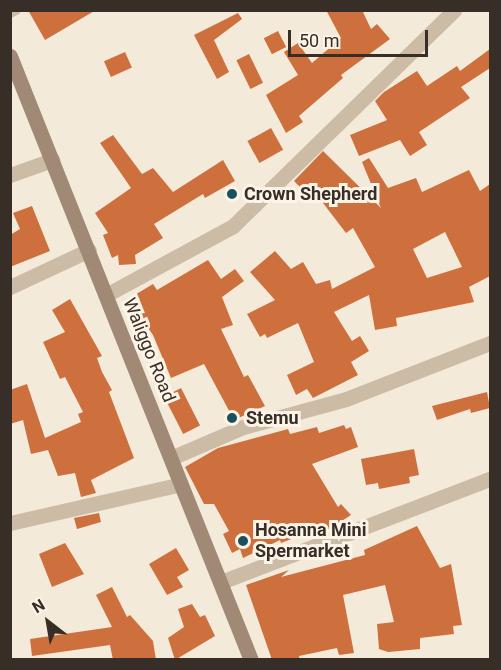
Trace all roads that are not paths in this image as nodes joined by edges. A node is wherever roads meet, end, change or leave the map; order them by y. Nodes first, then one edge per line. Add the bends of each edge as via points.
1 (16, 10) edge
2 (454, 10) edge
3 (10, 13) edge
4 (10, 56) edge
5 (52, 160) junction
6 (10, 175) edge
7 (88, 250) junction
8 (10, 287) edge
9 (106, 295) junction
10 (490, 343) edge
11 (171, 458) junction
12 (490, 479) edge
13 (181, 484) junction
14 (10, 523) edge
15 (221, 582) junction
16 (251, 660) edge

1 - 3 lane
2 - 9 street via 233,226
4 - 5 street, Waliggo Road
5 - 6 street
5 - 7 street, Waliggo Road
7 - 8 street
7 - 9 street, Waliggo Road
9 - 11 street, Waliggo Road
10 - 11 street via 346,399 243,427
11 - 13 street, Waliggo Road
12 - 15 street
13 - 14 street
13 - 15 street, Waliggo Road
15 - 16 street, Waliggo Road

